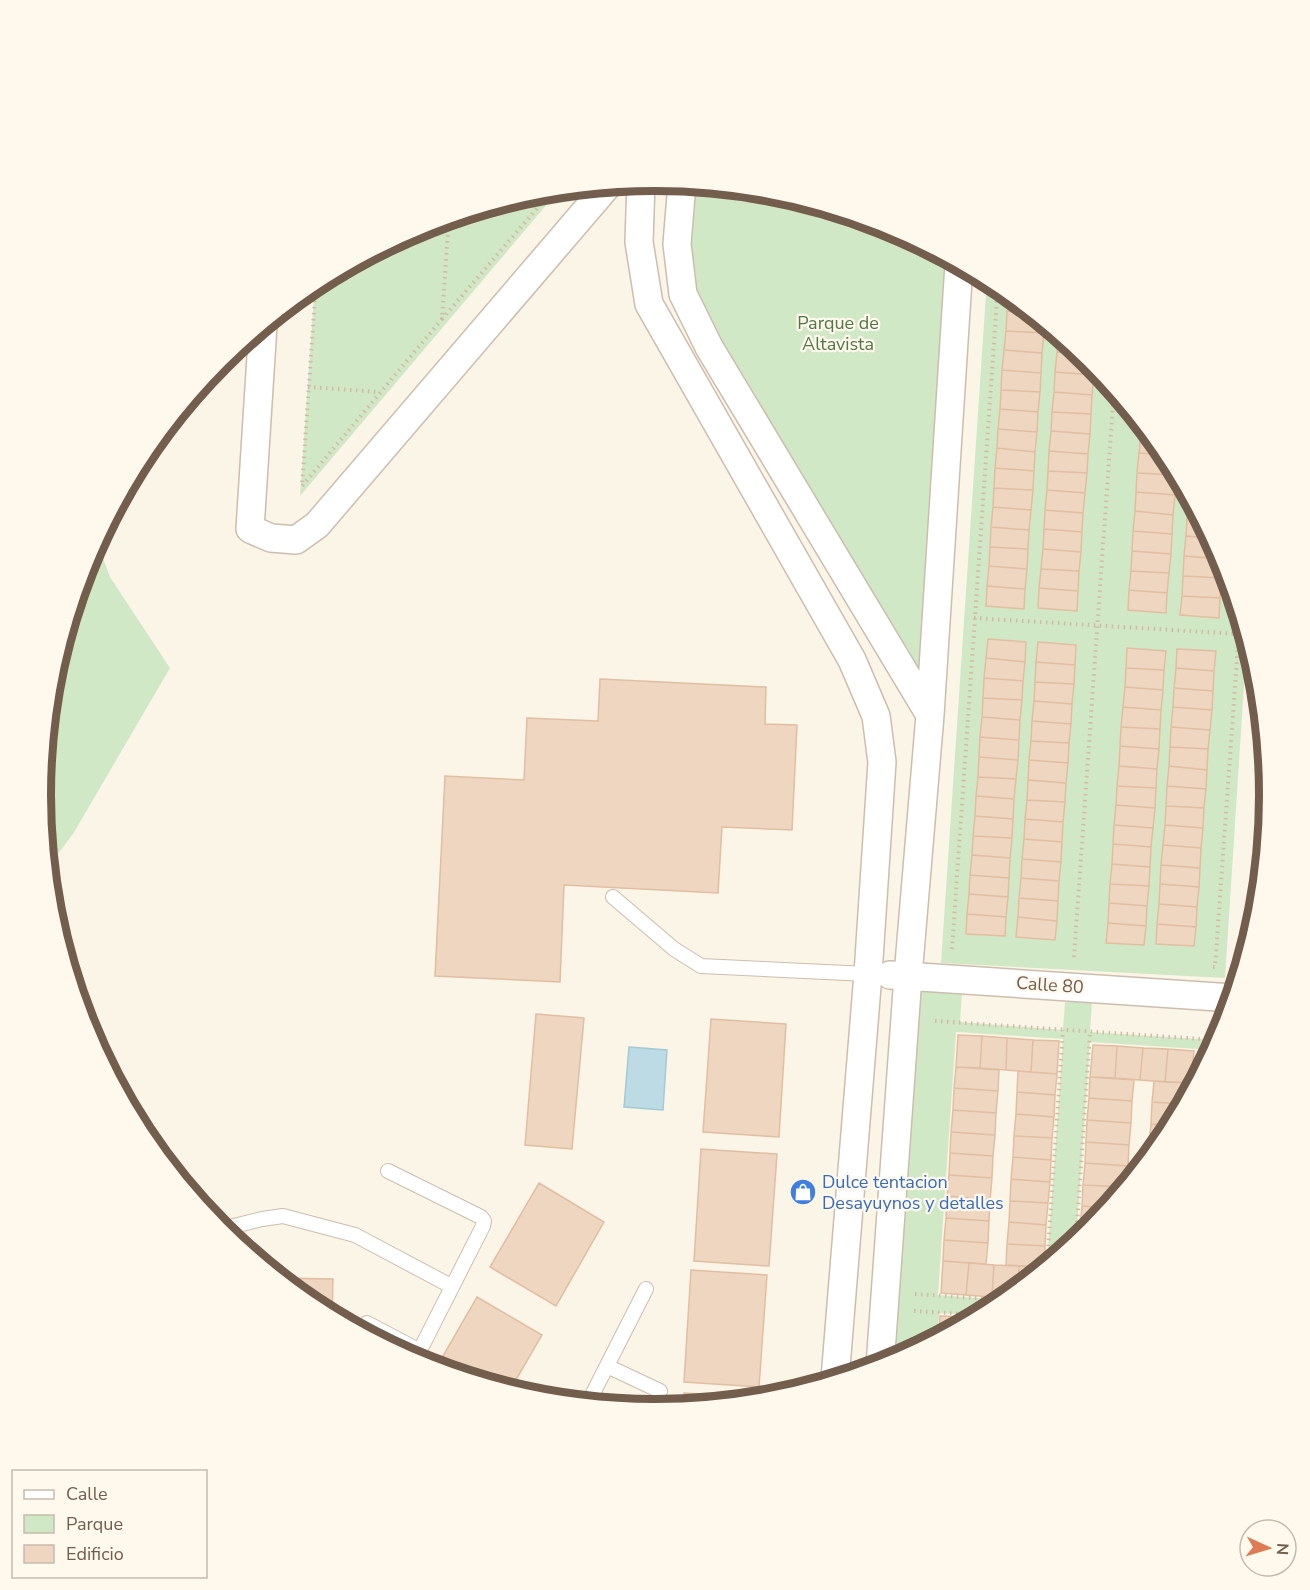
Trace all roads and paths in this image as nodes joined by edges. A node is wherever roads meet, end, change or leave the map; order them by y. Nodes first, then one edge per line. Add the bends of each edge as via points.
1 (641, 191) edge
2 (681, 192) edge
3 (601, 193) edge
4 (543, 202) edge
5 (448, 228) edge
6 (958, 273) edge
7 (314, 297) edge
8 (997, 297) edge
9 (442, 319) junction
10 (262, 337) edge
11 (308, 387) junction
12 (380, 392) junction
13 (1113, 402) edge
14 (974, 618) junction
15 (1098, 624) junction
16 (1237, 634) edge
17 (1238, 641) edge
18 (930, 715) junction
19 (613, 897) dead end
20 (962, 949) dead end
21 (1063, 956) dead end
22 (1204, 966) dead end
23 (868, 974) junction
24 (908, 976) junction
25 (1224, 997) edge
26 (960, 1022) dead end
27 (1063, 1030) junction
28 (1090, 1032) junction
29 (1206, 1041) edge
30 (388, 1171) dead end
31 (233, 1226) edge
32 (1077, 1227) edge
33 (1048, 1253) edge
34 (451, 1286) junction
35 (646, 1289) dead end
36 (938, 1295) dead end
37 (988, 1299) edge
38 (939, 1312) dead end
39 (964, 1314) edge
40 (367, 1323) dead end
41 (391, 1338) edge
42 (419, 1351) edge
43 (881, 1355) edge
44 (607, 1366) junction
45 (836, 1371) edge
46 (660, 1392) dead end
47 (592, 1396) edge

1 - 23 street via 639,242 649,304 852,660 876,716 882,762
2 - 18 street via 677,243 683,294 710,347
3 - 10 street via 317,525 296,540 271,538 250,529
4 - 9 path
5 - 9 path
6 - 18 street
7 - 11 path
8 - 14 path
9 - 12 path
11 - 12 path
11 - 12 path via 302,486
13 - 15 path
14 - 15 path
14 - 20 path via 951,948
15 - 16 path
15 - 21 path via 1074,957
17 - 22 path via 1215,967
18 - 24 street
19 - 23 lane via 674,950 701,966
23 - 24 street, Calle 80
23 - 45 street
24 - 25 street, Calle 80
24 - 43 street
26 - 27 path
27 - 28 path
27 - 33 path
28 - 29 path
28 - 32 path
30 - 34 lane via 484,1221
31 - 34 lane via 283,1216 355,1235
34 - 42 lane
35 - 44 lane
36 - 37 path
38 - 39 path
40 - 41 lane
44 - 46 lane
44 - 47 lane

